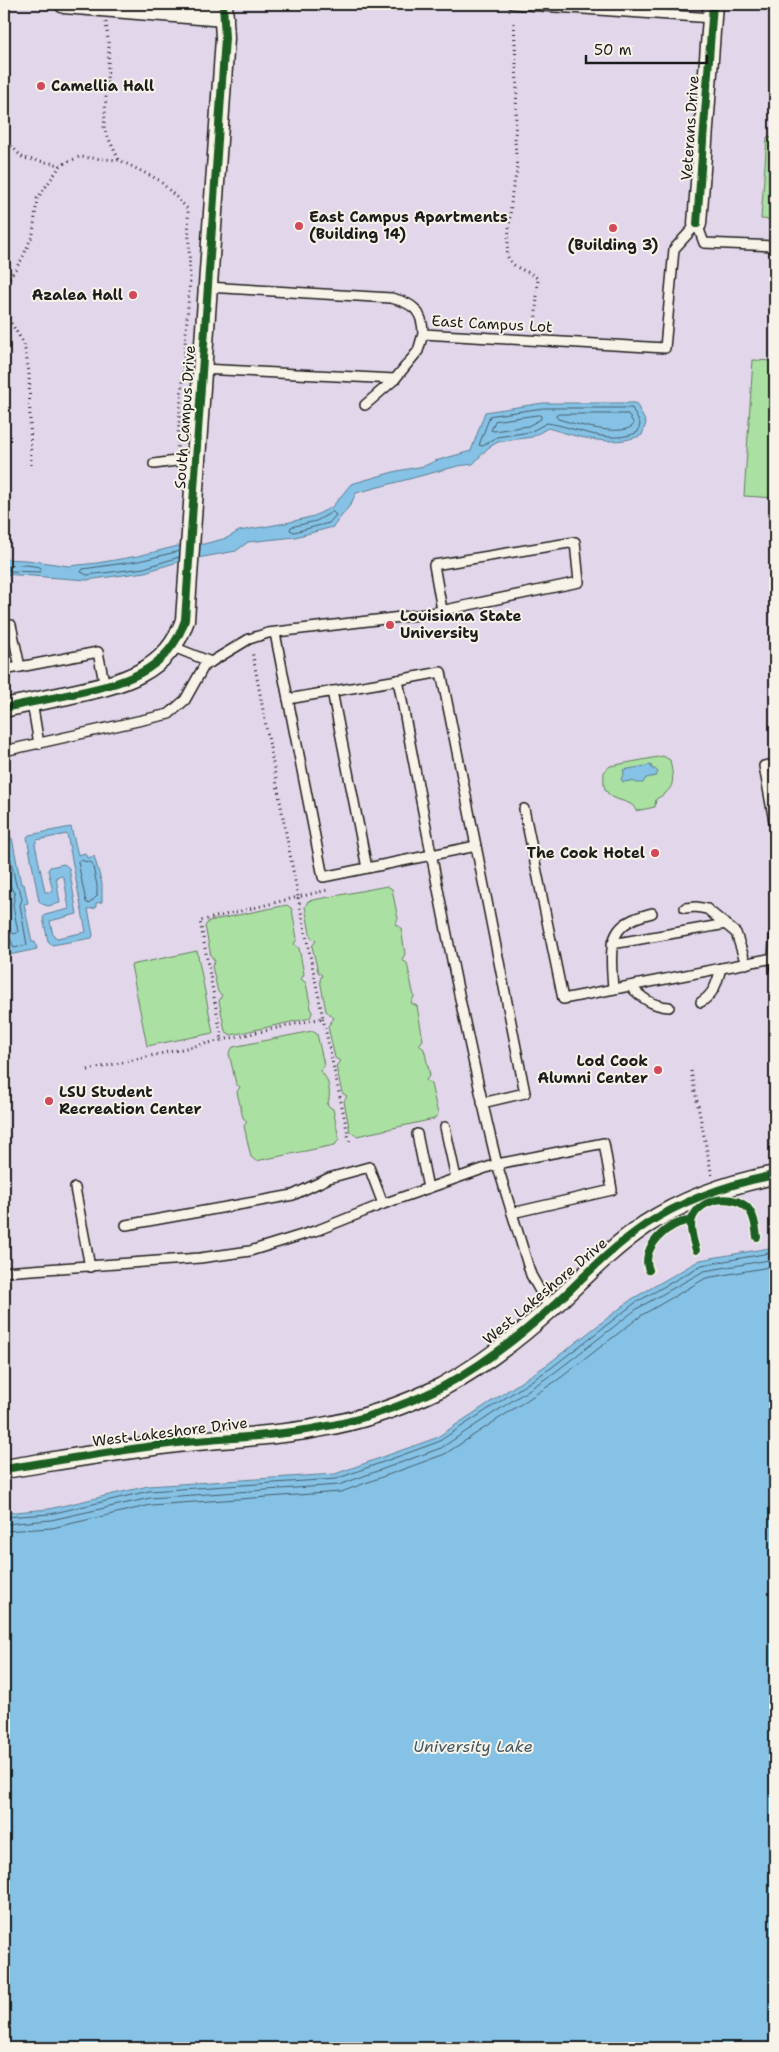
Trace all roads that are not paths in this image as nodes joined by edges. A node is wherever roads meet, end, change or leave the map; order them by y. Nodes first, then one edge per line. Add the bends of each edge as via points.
1 (64, 4) edge
2 (513, 4) edge
3 (223, 10) edge
4 (713, 11) edge
5 (697, 224) junction
6 (775, 246) edge
7 (208, 287) junction
8 (423, 334) junction
9 (202, 370) junction
10 (395, 379) junction
11 (366, 405) dead end
12 (196, 462) junction
13 (154, 464) dead end
14 (442, 610) junction
15 (4, 626) edge
16 (275, 633) junction
17 (171, 646) junction
18 (211, 662) junction
19 (20, 667) junction
20 (4, 670) edge
21 (398, 680) junction
22 (105, 687) junction
23 (332, 691) junction
24 (288, 700) junction
25 (32, 702) junction
26 (4, 708) edge
27 (39, 744) junction
28 (4, 751) edge
29 (775, 764) edge
30 (524, 810) dead end
31 (775, 827) edge
32 (476, 846) junction
33 (432, 855) junction
34 (367, 868) junction
35 (685, 908) dead end
36 (652, 913) dead end
37 (726, 924) junction
38 (775, 930) edge
39 (612, 944) junction
40 (773, 958) junction
41 (746, 964) junction
42 (721, 968) junction
43 (775, 969) edge
44 (630, 986) junction
45 (613, 989) junction
46 (701, 1002) dead end
47 (670, 1007) dead end
48 (482, 1103) junction
49 (445, 1128) dead end
50 (417, 1134) dead end
51 (497, 1164) junction
52 (775, 1175) edge
53 (456, 1178) junction
54 (75, 1188) dead end
55 (428, 1188) junction
56 (383, 1204) junction
57 (512, 1213) junction
58 (126, 1225) dead end
59 (90, 1267) junction
60 (4, 1272) edge
61 (550, 1309) junction
62 (4, 1470) edge

1 - 3 street
2 - 4 lane
3 - 7 street, South Campus Drive via 225,38
4 - 5 street, Veterans Drive
5 - 6 lane via 704,243
5 - 8 lane, East Campus Lot via 674,249 665,348
7 - 8 lane, East Campus Lot via 406,301 421,318
7 - 9 street, South Campus Drive
8 - 10 lane via 418,351
9 - 10 lane
9 - 12 street, South Campus Drive
10 - 11 lane
12 - 13 lane
12 - 17 street, South Campus Drive via 186,620
14 - 14 lane via 579,582 575,542 434,565
14 - 16 lane
15 - 19 lane via 11,625
16 - 18 lane via 249,639
16 - 24 lane
17 - 18 lane
17 - 22 street, South Campus Drive via 139,675
18 - 27 lane via 204,666 185,700 169,714
19 - 20 lane
19 - 22 lane via 98,652
21 - 23 lane
21 - 32 lane via 441,672
21 - 33 lane
22 - 25 street, South Campus Drive
23 - 24 lane
23 - 34 lane
24 - 34 lane via 323,877
25 - 26 street, South Campus Drive
25 - 27 lane
27 - 28 lane
29 - 31 lane via 764,766
30 - 45 lane via 563,999
32 - 33 lane
32 - 48 lane via 525,1093
33 - 34 lane
33 - 48 lane
35 - 37 lane via 707,909
36 - 39 lane via 629,921 616,932
37 - 39 lane
37 - 41 lane via 736,933
38 - 40 lane
39 - 45 lane
40 - 41 lane
40 - 43 lane
41 - 42 lane
42 - 44 lane
42 - 46 lane via 710,997
44 - 45 lane
44 - 47 lane via 643,999
48 - 51 lane
49 - 53 lane
50 - 55 lane
51 - 53 lane
51 - 57 lane
51 - 57 lane via 604,1143 612,1190
52 - 61 street, West Lakeshore Drive via 724,1187 669,1210 620,1245
53 - 55 lane
54 - 59 lane
55 - 56 lane
56 - 58 lane via 369,1167 329,1178 293,1195
56 - 59 lane via 318,1230 250,1251
57 - 61 lane via 531,1275
59 - 60 lane
61 - 62 street, West Lakeshore Drive via 470,1370 434,1390 379,1412 317,1428 139,1448

